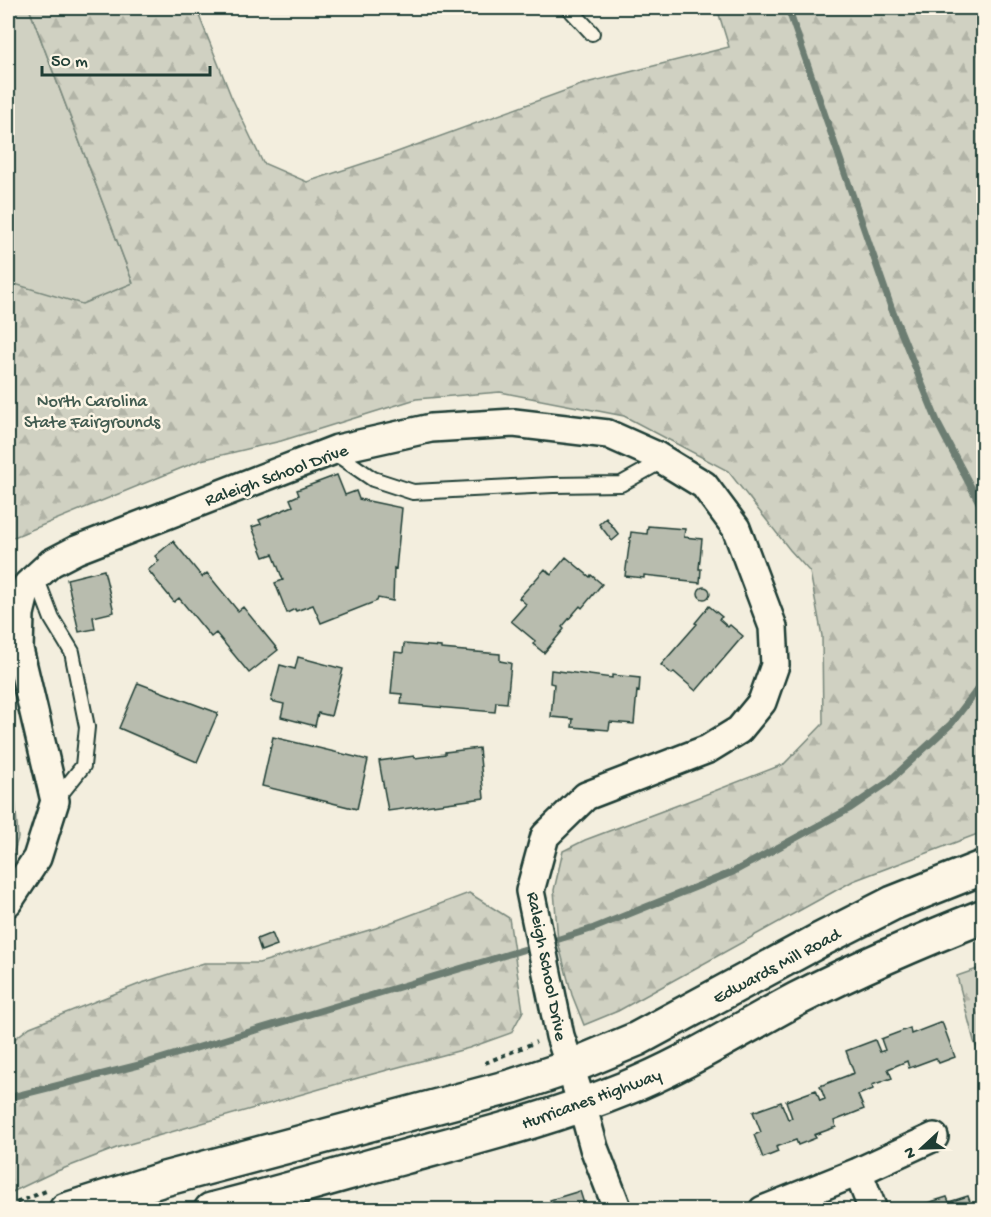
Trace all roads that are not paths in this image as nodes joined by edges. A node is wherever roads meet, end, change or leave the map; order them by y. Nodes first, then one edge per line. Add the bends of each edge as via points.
1 (569, 8) edge
2 (592, 33) dead end
3 (332, 451) junction
4 (664, 460) junction
5 (36, 577) junction
6 (55, 801) junction
7 (984, 867) edge
8 (8, 902) edge
9 (984, 916) edge
10 (570, 1067) junction
11 (582, 1104) junction
12 (934, 1137) dead end
13 (858, 1172) junction
14 (68, 1209) edge
15 (211, 1209) edge
16 (618, 1209) edge
17 (763, 1209) edge
18 (873, 1209) edge

1 - 2 lane
3 - 4 street, Raleigh School Drive via 431,428 514,423 608,434
3 - 4 lane via 373,479 413,492 621,484
3 - 5 street, Raleigh School Drive via 76,550 51,563
4 - 10 street, Raleigh School Drive via 704,484 736,528 773,627 775,665 762,702 739,730 708,749 586,796 545,836 530,891
5 - 6 street, Raleigh School Drive via 27,585 20,614 19,649
5 - 6 lane via 52,619 72,652 87,727 83,766
6 - 8 street via 37,858
7 - 10 main road, Edwards Mill Road via 893,903 636,1039
9 - 11 main road, Hurricanes Highway via 840,978 662,1073
10 - 11 street, Raleigh School Drive
10 - 14 main road, Hurricanes Highway
11 - 15 main road, Hurricanes Highway via 454,1144
11 - 16 street, Raleigh School Drive
12 - 13 street
13 - 17 street
13 - 18 street

